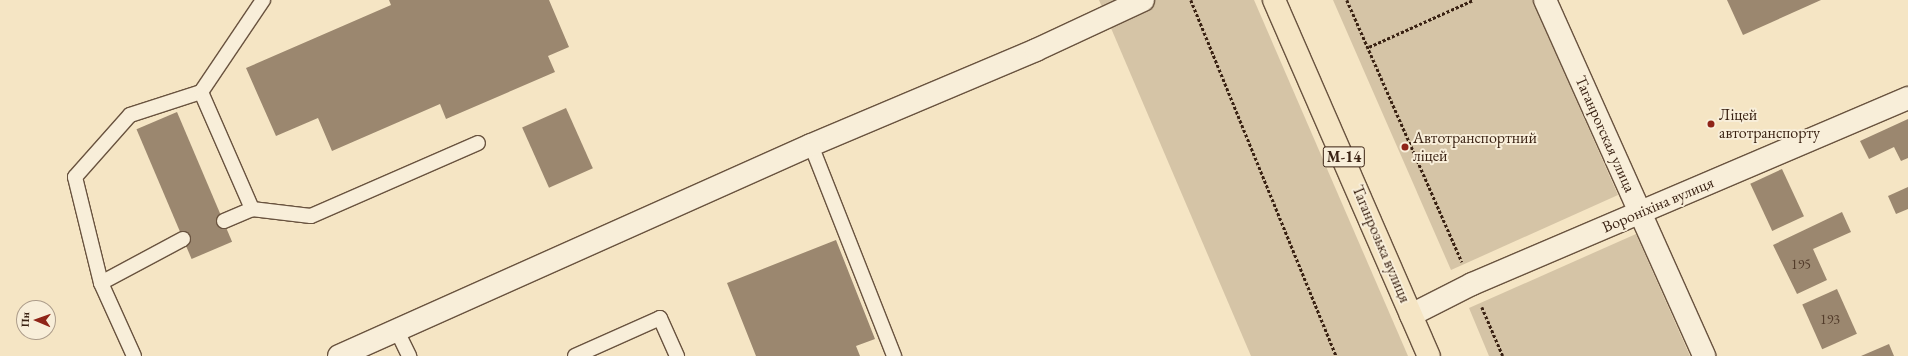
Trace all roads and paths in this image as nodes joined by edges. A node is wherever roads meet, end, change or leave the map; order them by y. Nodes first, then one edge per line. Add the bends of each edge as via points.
1 (263, 0) edge
2 (1143, 0) edge
3 (1191, 0) edge
4 (1274, 0) edge
5 (1347, 0) edge
6 (1473, 0) edge
7 (1545, 0) edge
8 (1369, 47) junction
9 (201, 92) junction
10 (1908, 98) edge
11 (478, 143) dead end
12 (811, 145) junction
13 (252, 209) junction
14 (1640, 212) junction
15 (224, 221) dead end
16 (183, 239) dead end
17 (101, 283) junction
18 (1472, 284) junction
19 (1411, 316) junction
20 (397, 331) junction
21 (134, 356) edge
22 (339, 356) edge
23 (409, 356) edge
24 (575, 356) edge
25 (677, 356) edge
26 (894, 356) edge
27 (1336, 356) edge
28 (1429, 356) edge
29 (1503, 356) edge
30 (1704, 356) edge

1 - 9 lane
2 - 12 street via 1036,50
3 - 27 path
4 - 19 highway, Таганрозька вулиця / М-14 via 1352,174
5 - 8 path
6 - 8 path
7 - 14 street, Таганрогская улица
8 - 18 path
9 - 13 lane
9 - 17 lane via 130,115 75,176
10 - 14 street, Вороніхіна вулиця
11 - 13 lane via 311,216
12 - 20 street
12 - 26 lane
13 - 15 lane
14 - 18 street, Вороніхіна вулиця
14 - 30 street, Таганрогская улица
16 - 17 lane
17 - 21 lane
18 - 19 street, Вороніхіна вулиця
18 - 29 path
19 - 28 highway, Таганрозька вулиця / М-14
20 - 22 street
20 - 23 lane
24 - 25 lane via 660,318

